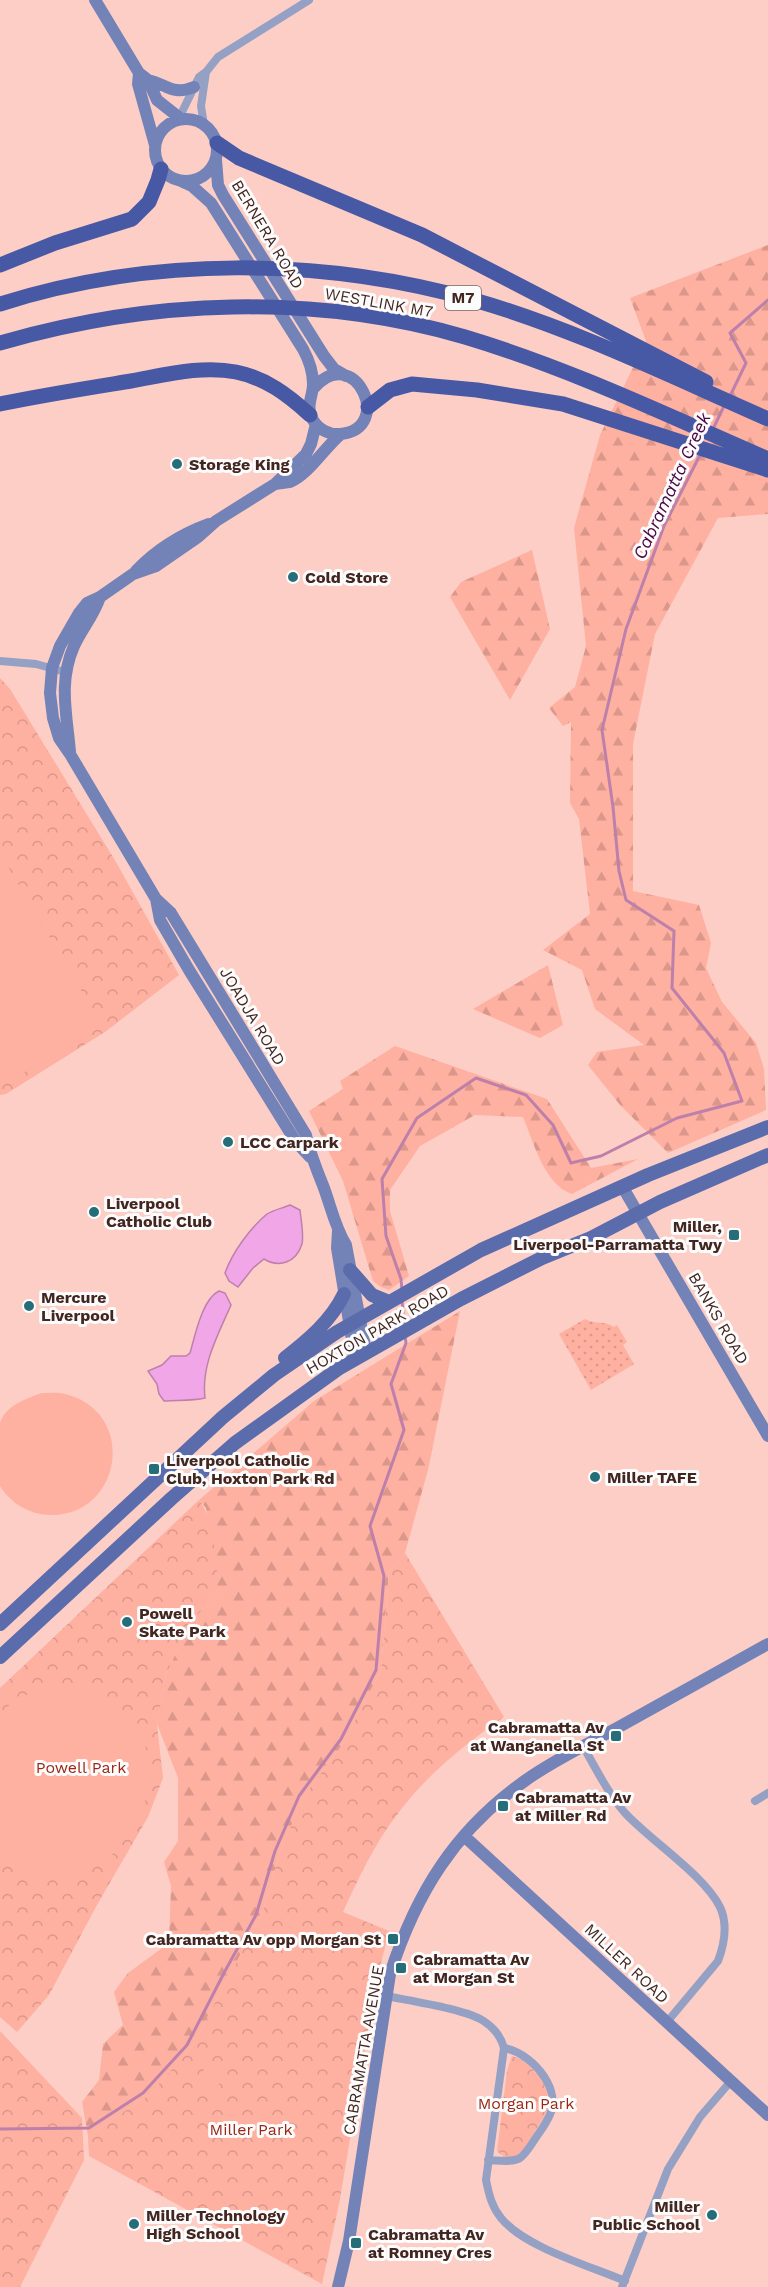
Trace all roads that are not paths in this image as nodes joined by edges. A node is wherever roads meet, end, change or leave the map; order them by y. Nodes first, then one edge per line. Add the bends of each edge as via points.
1 (95, 0) edge
2 (309, 0) edge
3 (206, 72) junction
4 (143, 77) junction
5 (194, 87) junction
6 (181, 119) junction
7 (204, 125) junction
8 (217, 143) junction
9 (155, 146) junction
10 (216, 160) junction
11 (161, 169) junction
12 (181, 181) junction
13 (0, 265) edge
14 (0, 304) edge
15 (0, 343) edge
16 (347, 376) junction
17 (313, 389) junction
18 (2, 404) edge
19 (368, 407) junction
20 (768, 417) edge
21 (313, 419) junction
22 (341, 434) junction
23 (768, 459) edge
24 (768, 470) edge
25 (275, 484) junction
26 (100, 597) junction
27 (0, 661) edge
28 (52, 668) junction
29 (65, 672) junction
30 (70, 754) junction
31 (768, 1127) edge
32 (768, 1155) edge
33 (622, 1186) junction
34 (637, 1213) junction
35 (338, 1231) junction
36 (350, 1270) junction
37 (344, 1294) junction
38 (385, 1302) junction
39 (355, 1322) junction
40 (360, 1355) junction
41 (238, 1403) junction
42 (768, 1436) edge
43 (0, 1624) edge
44 (768, 1644) edge
45 (0, 1657) edge
46 (584, 1746) junction
47 (768, 1793) edge
48 (755, 1801) dead end
49 (464, 1836) junction
50 (386, 1996) junction
51 (667, 2022) junction
52 (504, 2048) junction
53 (731, 2081) junction
54 (768, 2115) edge
55 (488, 2160) junction
56 (623, 2284) edge
57 (338, 2287) edge

1 - 4 main road
2 - 3 street via 225,52
3 - 5 street
3 - 7 street via 201,106
4 - 5 main road via 175,91
4 - 6 main road via 157,100
4 - 9 main road via 138,84
5 - 6 street
6 - 7 main road
6 - 9 main road via 164,128
7 - 8 main road
8 - 10 main road
8 - 20 highway via 239,158 422,235
9 - 11 main road
10 - 12 main road via 206,174 190,182
10 - 16 main road, BERNERA ROAD via 218,185 235,216 324,356 334,369
11 - 12 main road
11 - 13 highway via 149,202 132,219
12 - 17 main road, BERNERA ROAD via 211,203 303,349 313,375
14 - 20 highway, WESTLINK M7 / M7 via 103,280 213,268 330,273 426,288 523,316
15 - 23 highway, WESTLINK M7 / M7 via 64,325 145,312 237,306 352,313 464,337 575,377
16 - 17 main road via 328,377
16 - 19 main road via 363,388
17 - 21 main road via 309,402
18 - 21 highway via 224,369 273,385
19 - 22 main road via 359,426
19 - 24 highway via 390,390 412,384 477,390 563,404
21 - 22 main road via 327,432
21 - 25 main road via 306,454
22 - 25 main road via 306,471 290,482
25 - 26 main road, JOADJA ROAD via 149,557 133,574
26 - 28 main road, JOADJA ROAD via 87,603 79,613
26 - 29 main road, JOADJA ROAD via 74,645
27 - 28 street
28 - 29 street
28 - 30 main road, JOADJA ROAD via 50,693 58,738
29 - 30 main road, JOADJA ROAD via 64,712
30 - 35 main road, JOADJA ROAD via 156,899 171,913 306,1135 310,1157
31 - 33 main road, HOXTON PARK ROAD
32 - 34 main road, HOXTON PARK ROAD
33 - 34 main road, BANKS ROAD
33 - 38 main road, HOXTON PARK ROAD via 481,1250
34 - 40 main road, HOXTON PARK ROAD via 542,1258
34 - 42 main road, BANKS ROAD
35 - 36 main road, JOADJA ROAD via 346,1245
35 - 37 main road, JOADJA ROAD
36 - 38 main road via 372,1295
36 - 39 main road, JOADJA ROAD
37 - 39 main road, JOADJA ROAD
37 - 41 main road via 325,1323
38 - 39 main road, HOXTON PARK ROAD
39 - 40 main road, JOADJA ROAD
39 - 41 main road, HOXTON PARK ROAD
40 - 45 main road, HOXTON PARK ROAD via 235,1443
41 - 43 main road, HOXTON PARK ROAD
44 - 46 main road, CABRAMATTA AVENUE
46 - 49 main road, CABRAMATTA AVENUE via 513,1789
46 - 51 street via 610,1794 626,1814 702,1884 720,1908 724,1932 718,1961
47 - 48 street
49 - 50 main road, CABRAMATTA AVENUE via 417,1903
49 - 51 main road, MILLER ROAD
50 - 52 street via 478,2018 493,2028
50 - 57 main road, CABRAMATTA AVENUE via 349,2241
51 - 53 main road, MILLER ROAD
52 - 55 street
52 - 55 street via 522,2054 546,2080 551,2092 551,2112 519,2159
53 - 54 main road, MILLER ROAD
53 - 56 street via 677,2152
55 - 56 street via 488,2191 502,2220 533,2242

